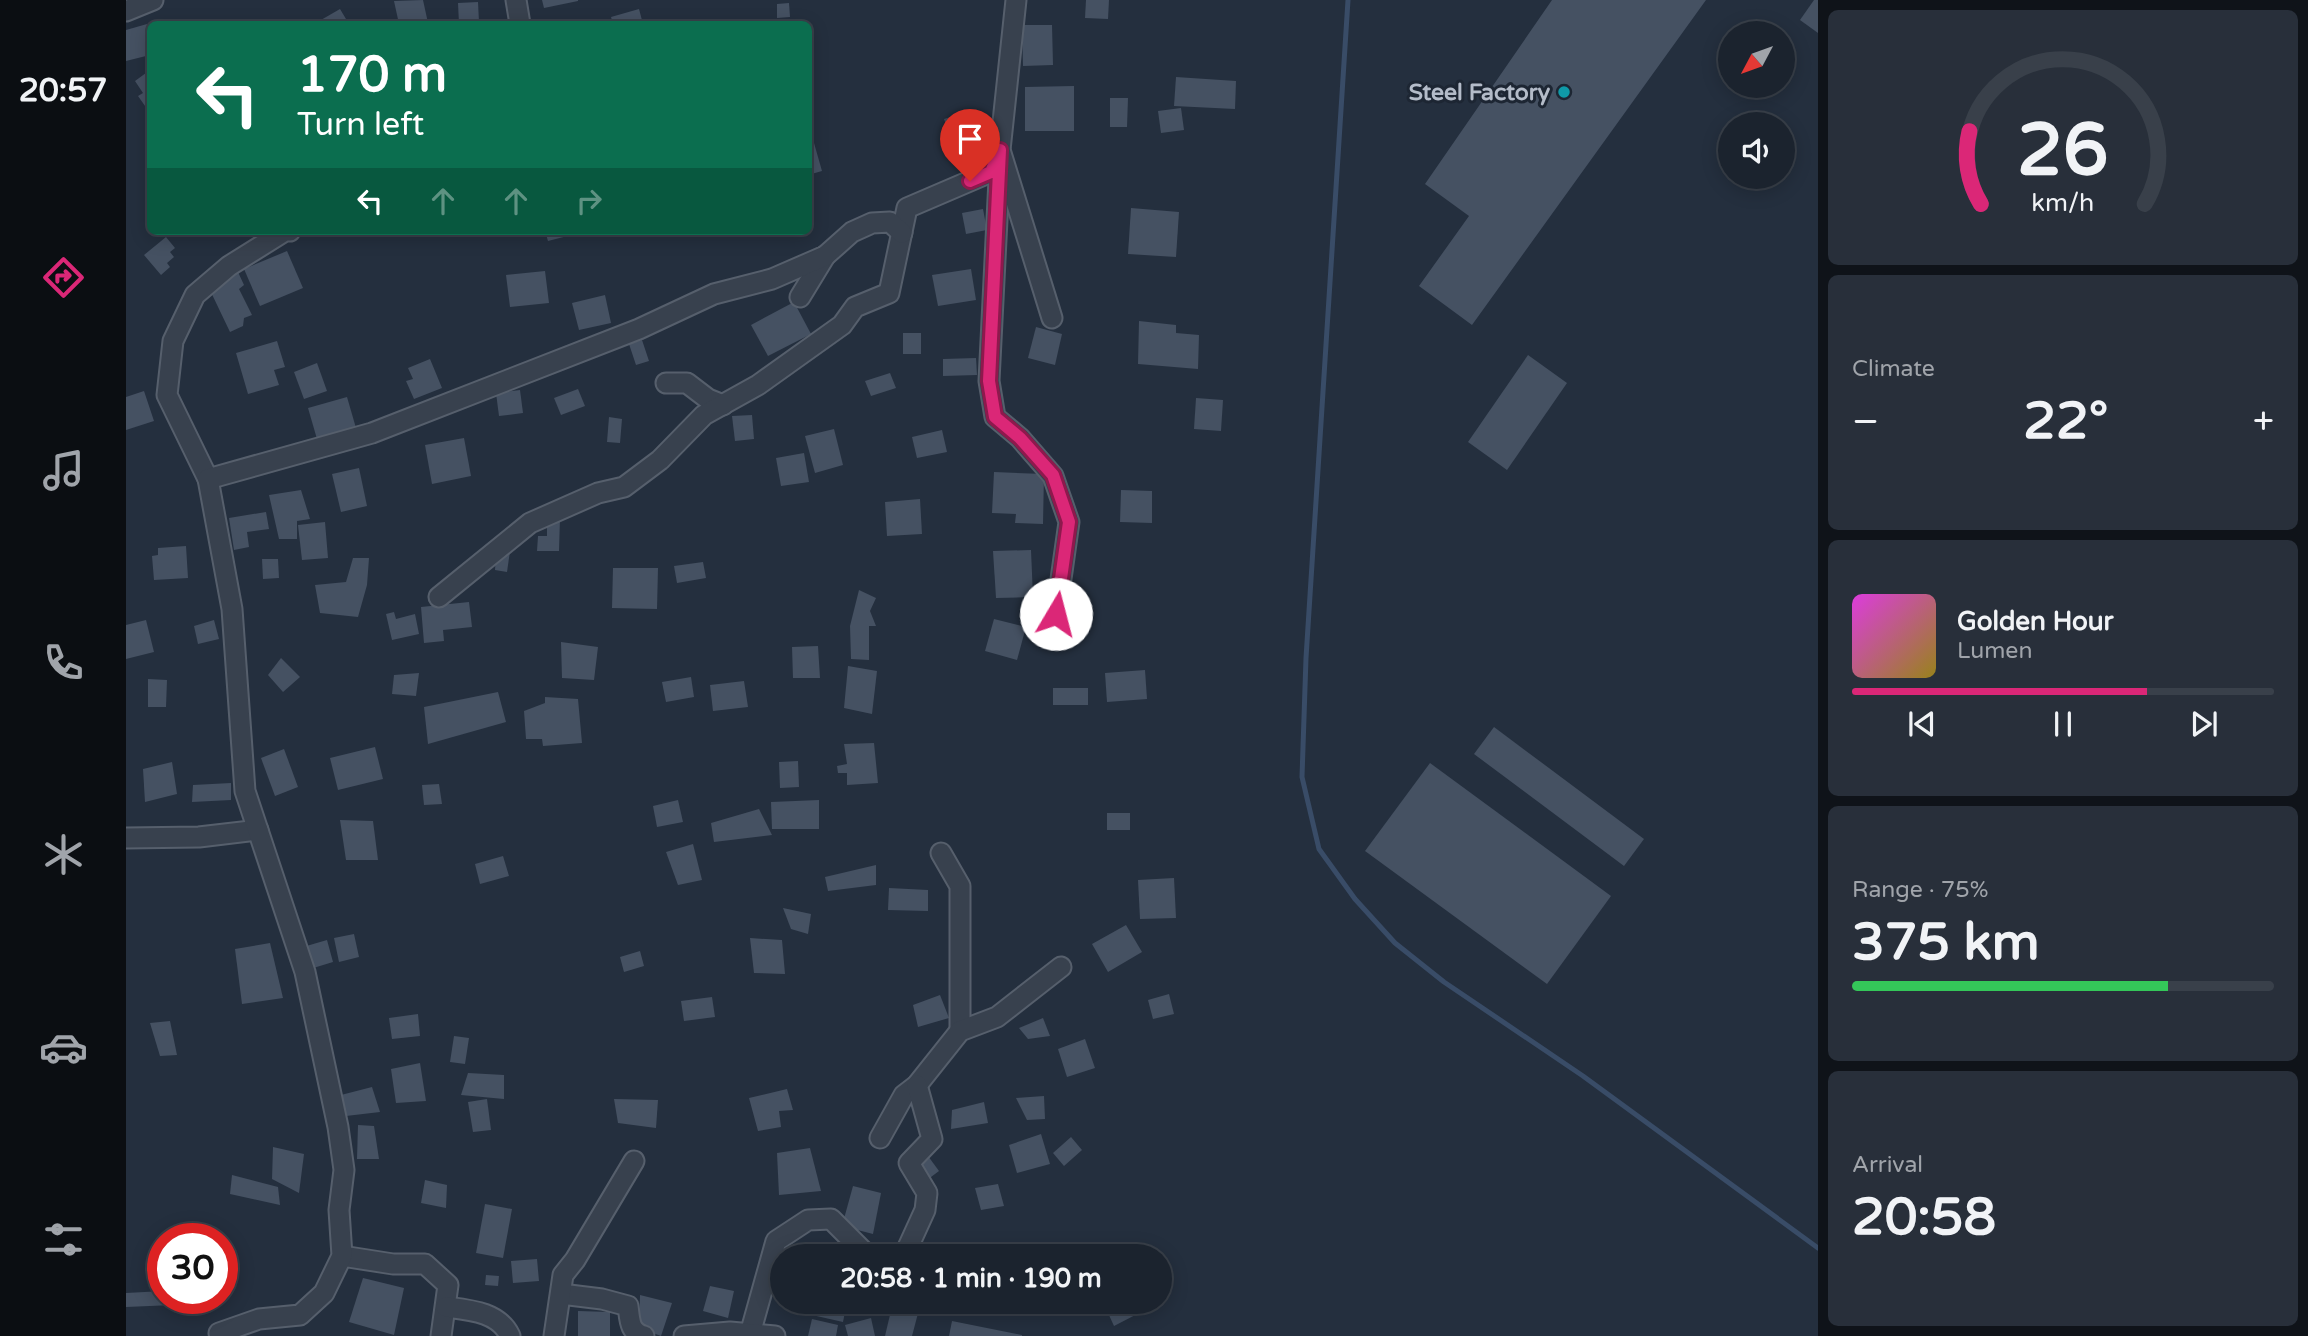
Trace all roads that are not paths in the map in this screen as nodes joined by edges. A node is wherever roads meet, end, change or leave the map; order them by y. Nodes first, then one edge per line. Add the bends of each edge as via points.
1 (153, 0) edge
2 (516, 0) edge
3 (1016, 0) edge
4 (126, 11) edge
5 (520, 21) edge
6 (1000, 150) junction
7 (902, 233) junction
8 (280, 235) edge
9 (825, 256) junction
10 (800, 297) dead end
11 (1052, 318) dead end
12 (666, 383) dead end
13 (723, 405) junction
14 (208, 478) junction
15 (439, 597) dead end
16 (1053, 636) dead end
17 (258, 830) junction
18 (126, 838) edge
19 (941, 853) dead end
20 (1061, 967) dead end
21 (960, 1031) junction
22 (917, 1085) junction
23 (880, 1138) dead end
24 (634, 1161) dead end
25 (775, 1244) edge
26 (856, 1244) edge
27 (909, 1244) edge
28 (342, 1256) junction
29 (770, 1262) edge
30 (561, 1294) junction
31 (446, 1307) junction
32 (219, 1333) dead end
33 (750, 1334) junction
34 (441, 1336) edge
35 (510, 1336) edge
36 (554, 1336) edge
37 (644, 1336) edge
38 (684, 1336) edge
39 (775, 1336) edge

1 - 4 street
2 - 5 street
3 - 6 street
6 - 7 street via 991,172 907,208
6 - 11 street
6 - 16 street via 989,381 995,417 1053,475 1069,522
7 - 9 street via 890,222 872,223 852,232
7 - 13 street via 889,293 855,307 842,325
8 - 14 street via 229,266 195,295 173,341 167,395
9 - 10 street
9 - 14 street via 772,279 713,294 639,329 372,433
12 - 13 street via 687,383
13 - 15 street via 704,415 660,460 624,487 598,493 530,523
14 - 17 street via 232,609 245,792
17 - 18 street
17 - 28 street via 305,972 338,1127 344,1170 339,1210
19 - 21 street via 960,886
20 - 21 street via 997,1017
21 - 22 street
22 - 23 street via 904,1095
22 - 27 street via 932,1139 909,1163 927,1193 925,1210
24 - 30 street via 564,1276
25 - 26 street via 808,1220 831,1220
28 - 31 street via 425,1264 448,1285
28 - 32 street via 324,1293 300,1315 260,1319
29 - 33 street
30 - 36 street
30 - 37 street via 628,1306 631,1328
31 - 34 street
31 - 35 street via 479,1311 506,1326
33 - 38 street
33 - 39 street

